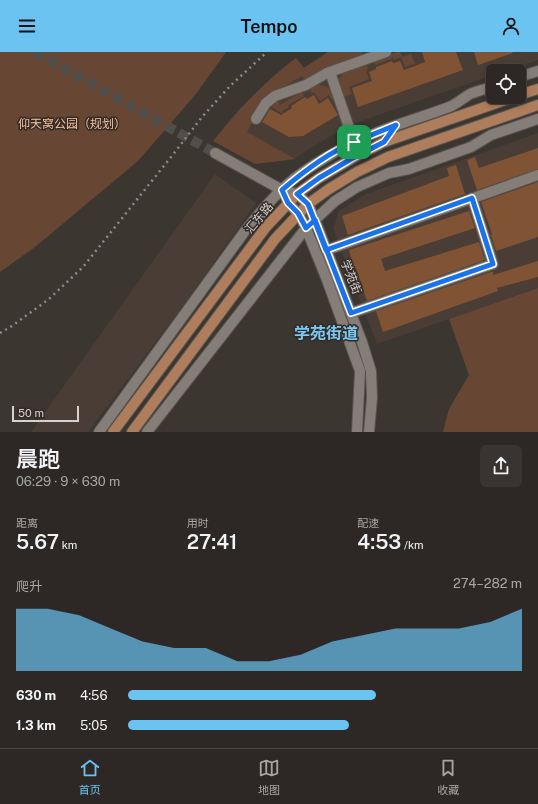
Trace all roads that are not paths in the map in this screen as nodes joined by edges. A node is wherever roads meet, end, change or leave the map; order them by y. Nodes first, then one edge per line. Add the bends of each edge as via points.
1 (386, 52) edge
2 (538, 71) edge
3 (330, 72) junction
4 (526, 75) edge
5 (486, 89) edge
6 (538, 89) edge
7 (526, 93) edge
8 (494, 104) edge
9 (538, 106) edge
10 (256, 119) dead end
11 (538, 119) edge
12 (396, 125) junction
13 (354, 142) junction
14 (384, 142) junction
15 (215, 153) tunnel mouth
16 (538, 175) edge
17 (282, 190) junction
18 (297, 194) junction
19 (472, 198) junction
20 (288, 203) junction
21 (308, 204) junction
22 (298, 213) junction
23 (315, 220) junction
24 (306, 228) junction
25 (326, 250) junction
26 (351, 313) junction
27 (99, 432) edge
28 (113, 432) edge
29 (132, 432) edge
30 (147, 432) edge
31 (357, 432) edge
32 (369, 432) edge

1 - 3 street
2 - 4 street
3 - 10 street via 306,85 275,96 263,106
3 - 13 street
5 - 12 street via 450,106
6 - 7 main road
8 - 14 main road, 汇东路
9 - 21 main road via 388,157 357,172
11 - 23 street via 491,135 471,147 409,169 389,173 357,187 335,201
12 - 13 street
12 - 14 street
13 - 17 street via 313,166
14 - 18 main road, 汇东路 via 319,178
15 - 17 street
16 - 19 street
17 - 18 street, 学苑街
17 - 20 street, 学苑街
17 - 27 street via 245,230
18 - 20 main road, 汇东路
18 - 21 street, 学苑街
19 - 25 street
19 - 26 street via 493,264
20 - 22 street, 学苑街
20 - 28 main road, 汇东路 via 266,227
21 - 22 main road
21 - 23 street, 学苑街
22 - 24 street, 学苑街
22 - 29 main road via 275,239
23 - 24 street
23 - 25 street, 学苑街
24 - 30 street
24 - 31 street, 学苑街 via 360,371
25 - 26 street, 学苑街
26 - 32 street, 学苑街 via 371,371

